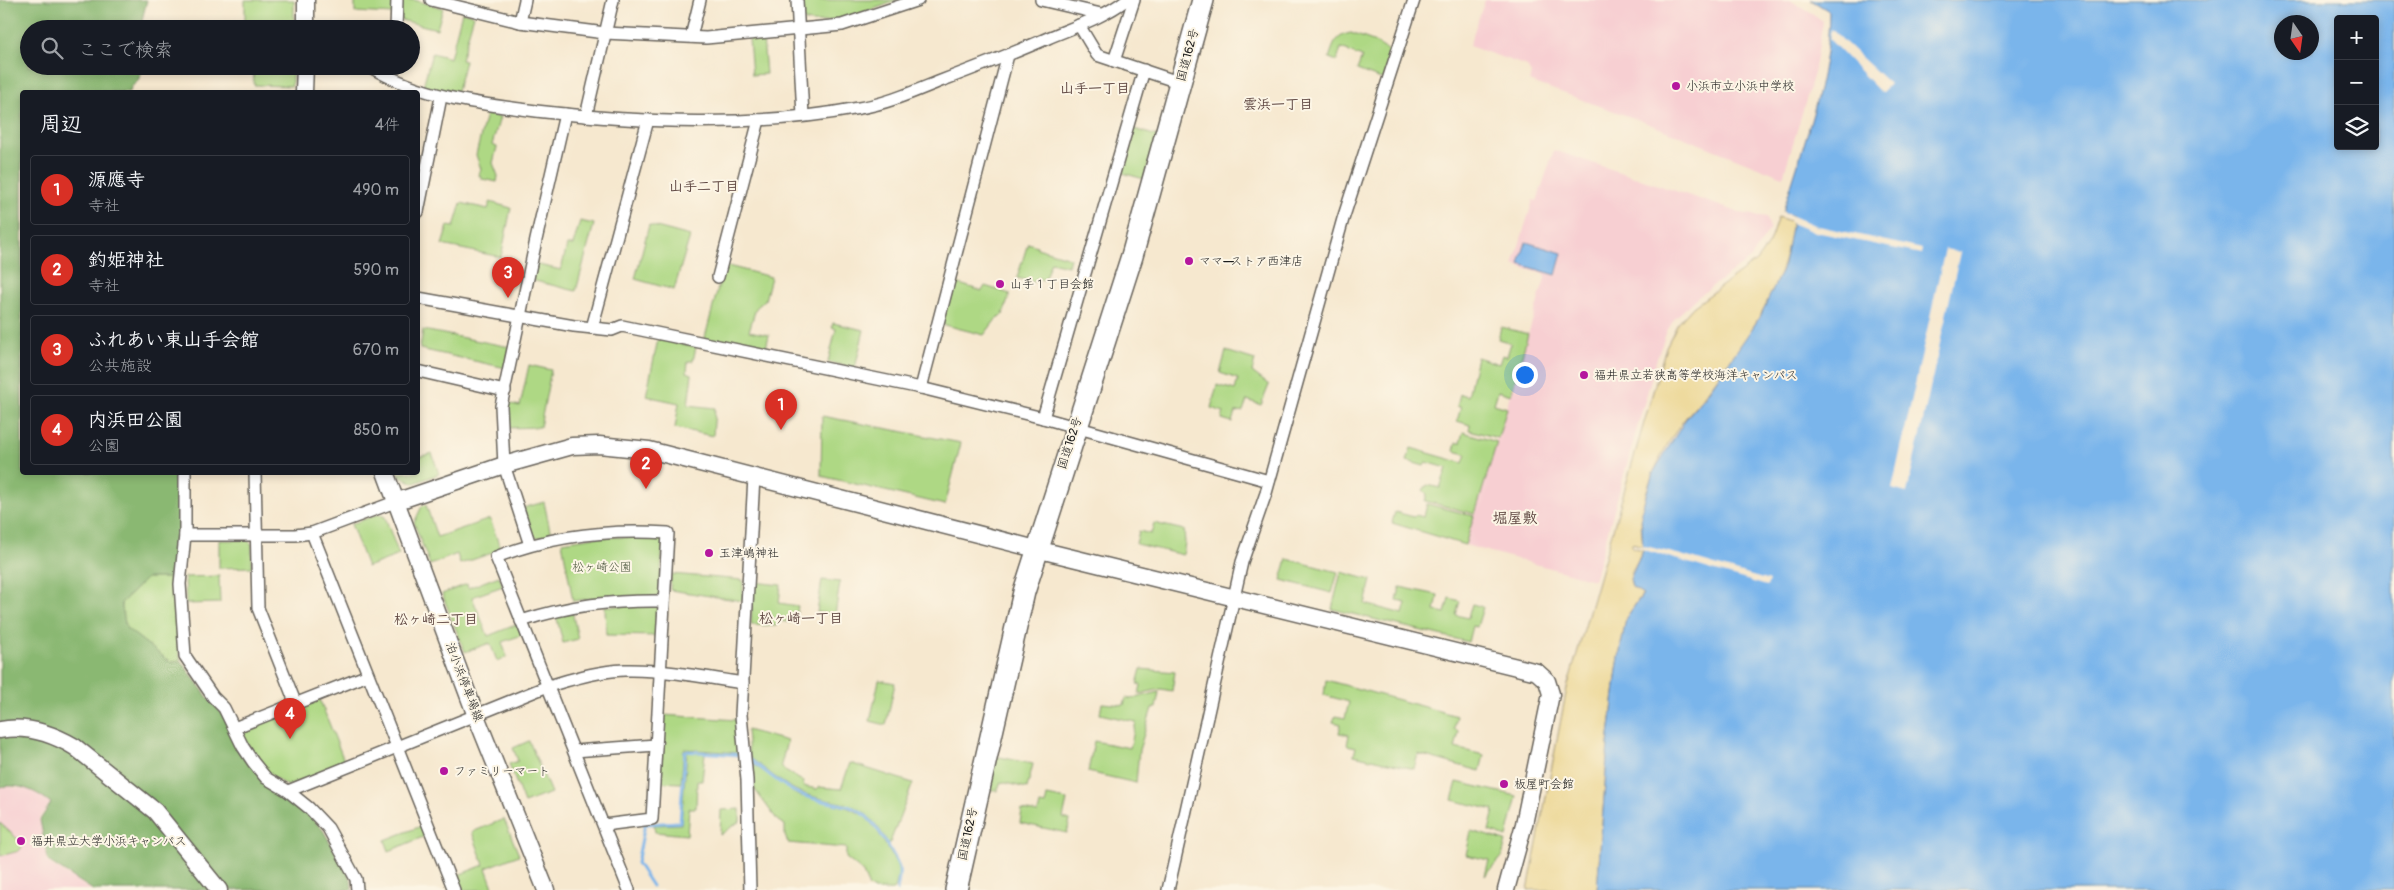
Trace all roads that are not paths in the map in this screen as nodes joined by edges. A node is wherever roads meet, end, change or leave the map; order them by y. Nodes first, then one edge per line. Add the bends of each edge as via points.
1 (306, 0) edge
2 (397, 0) edge
3 (431, 0) edge
4 (525, 0) edge
5 (613, 0) edge
6 (700, 0) edge
7 (797, 0) edge
8 (918, 0) edge
9 (1041, 0) edge
10 (1126, 0) edge
11 (1134, 0) edge
12 (1204, 0) edge
13 (1414, 0) edge
14 (445, 2) edge
15 (1101, 14) junction
16 (308, 20) edge
17 (396, 20) edge
18 (520, 22) junction
19 (1079, 25) junction
20 (798, 29) junction
21 (605, 33) junction
22 (691, 37) junction
23 (1008, 56) junction
24 (1114, 61) junction
25 (1144, 70) junction
26 (305, 75) edge
27 (386, 75) edge
28 (394, 75) edge
29 (394, 79) junction
30 (1180, 83) junction
31 (304, 90) edge
32 (441, 97) junction
33 (565, 114) junction
34 (586, 116) junction
35 (803, 116) junction
36 (648, 120) junction
37 (759, 120) junction
38 (420, 202) edge
39 (718, 277) dead end
40 (420, 298) edge
41 (521, 317) junction
42 (592, 328) junction
43 (420, 371) edge
44 (921, 388) junction
45 (505, 391) junction
46 (1043, 418) junction
47 (1075, 427) junction
48 (504, 464) junction
49 (185, 475) edge
50 (255, 475) edge
51 (386, 475) edge
52 (754, 477) junction
53 (1269, 482) junction
54 (395, 502) junction
55 (312, 533) junction
56 (185, 535) junction
57 (256, 535) junction
58 (530, 545) junction
59 (1036, 549) junction
60 (1233, 597) junction
61 (664, 601) junction
62 (522, 621) junction
63 (660, 672) junction
64 (368, 675) junction
65 (743, 683) junction
66 (548, 686) junction
67 (295, 702) junction
68 (476, 716) junction
69 (234, 728) junction
70 (0, 730) edge
71 (656, 745) junction
72 (398, 747) junction
73 (574, 751) junction
74 (288, 791) junction
75 (604, 824) junction
76 (219, 890) edge
77 (357, 890) edge
78 (454, 890) edge
79 (546, 890) edge
80 (629, 890) edge
81 (750, 890) edge
82 (956, 890) edge
83 (1168, 890) edge
84 (1506, 890) edge

1 - 16 street
2 - 17 street
3 - 14 street
4 - 18 street
5 - 21 street
6 - 22 street
7 - 20 street
8 - 20 street via 842,25
9 - 15 street
10 - 15 street
11 - 24 street
12 - 30 highway, 国道162号
13 - 53 street via 1343,219
14 - 18 street
15 - 19 street
18 - 21 street
19 - 23 street
19 - 24 street via 1097,55
20 - 22 street
20 - 35 street
21 - 22 street
21 - 34 street
23 - 35 street via 862,108
23 - 44 street
24 - 25 street
25 - 30 street
25 - 46 street
26 - 31 street
27 - 29 street
28 - 29 street
29 - 32 street
30 - 47 highway, 国道162号 via 1132,256
32 - 33 street
32 - 38 street
33 - 34 street
33 - 41 street
34 - 36 street
35 - 37 street
36 - 37 street
36 - 42 street
37 - 39 street
40 - 41 street
41 - 42 street
41 - 45 street
42 - 44 street via 612,330 622,326
43 - 45 street
44 - 46 street
45 - 48 street via 502,406
46 - 47 street
47 - 53 street
47 - 59 highway, 国道162号
48 - 52 street via 572,446 599,445 649,450
48 - 54 street
48 - 58 street
49 - 56 street
50 - 57 street
51 - 54 street, 泊小浜停車場線
52 - 59 street
52 - 65 street
53 - 60 street
54 - 55 street
54 - 68 street, 泊小浜停車場線
55 - 57 street
55 - 64 street
56 - 57 street
56 - 69 street via 180,584 185,656 224,708
57 - 67 street via 258,608
58 - 61 street via 601,532 668,533
58 - 62 street via 496,557
59 - 60 street
59 - 82 highway, 国道162号 via 1000,688
60 - 83 street
60 - 84 street via 1533,671 1546,678 1551,689 1550,699 1524,824
61 - 62 street via 592,603
61 - 63 street
62 - 66 street
63 - 65 street
63 - 66 street via 624,670
63 - 71 street
64 - 67 street
64 - 72 street
65 - 81 street via 741,715 747,780
66 - 68 street
66 - 73 street
67 - 69 street
68 - 72 street
68 - 79 street, 泊小浜停車場線
69 - 74 street via 262,773
70 - 76 street via 40,732 76,748 155,811
71 - 73 street
71 - 75 street via 652,819
72 - 74 street
72 - 78 street
73 - 75 street
74 - 77 street via 328,828 356,879
75 - 80 street

